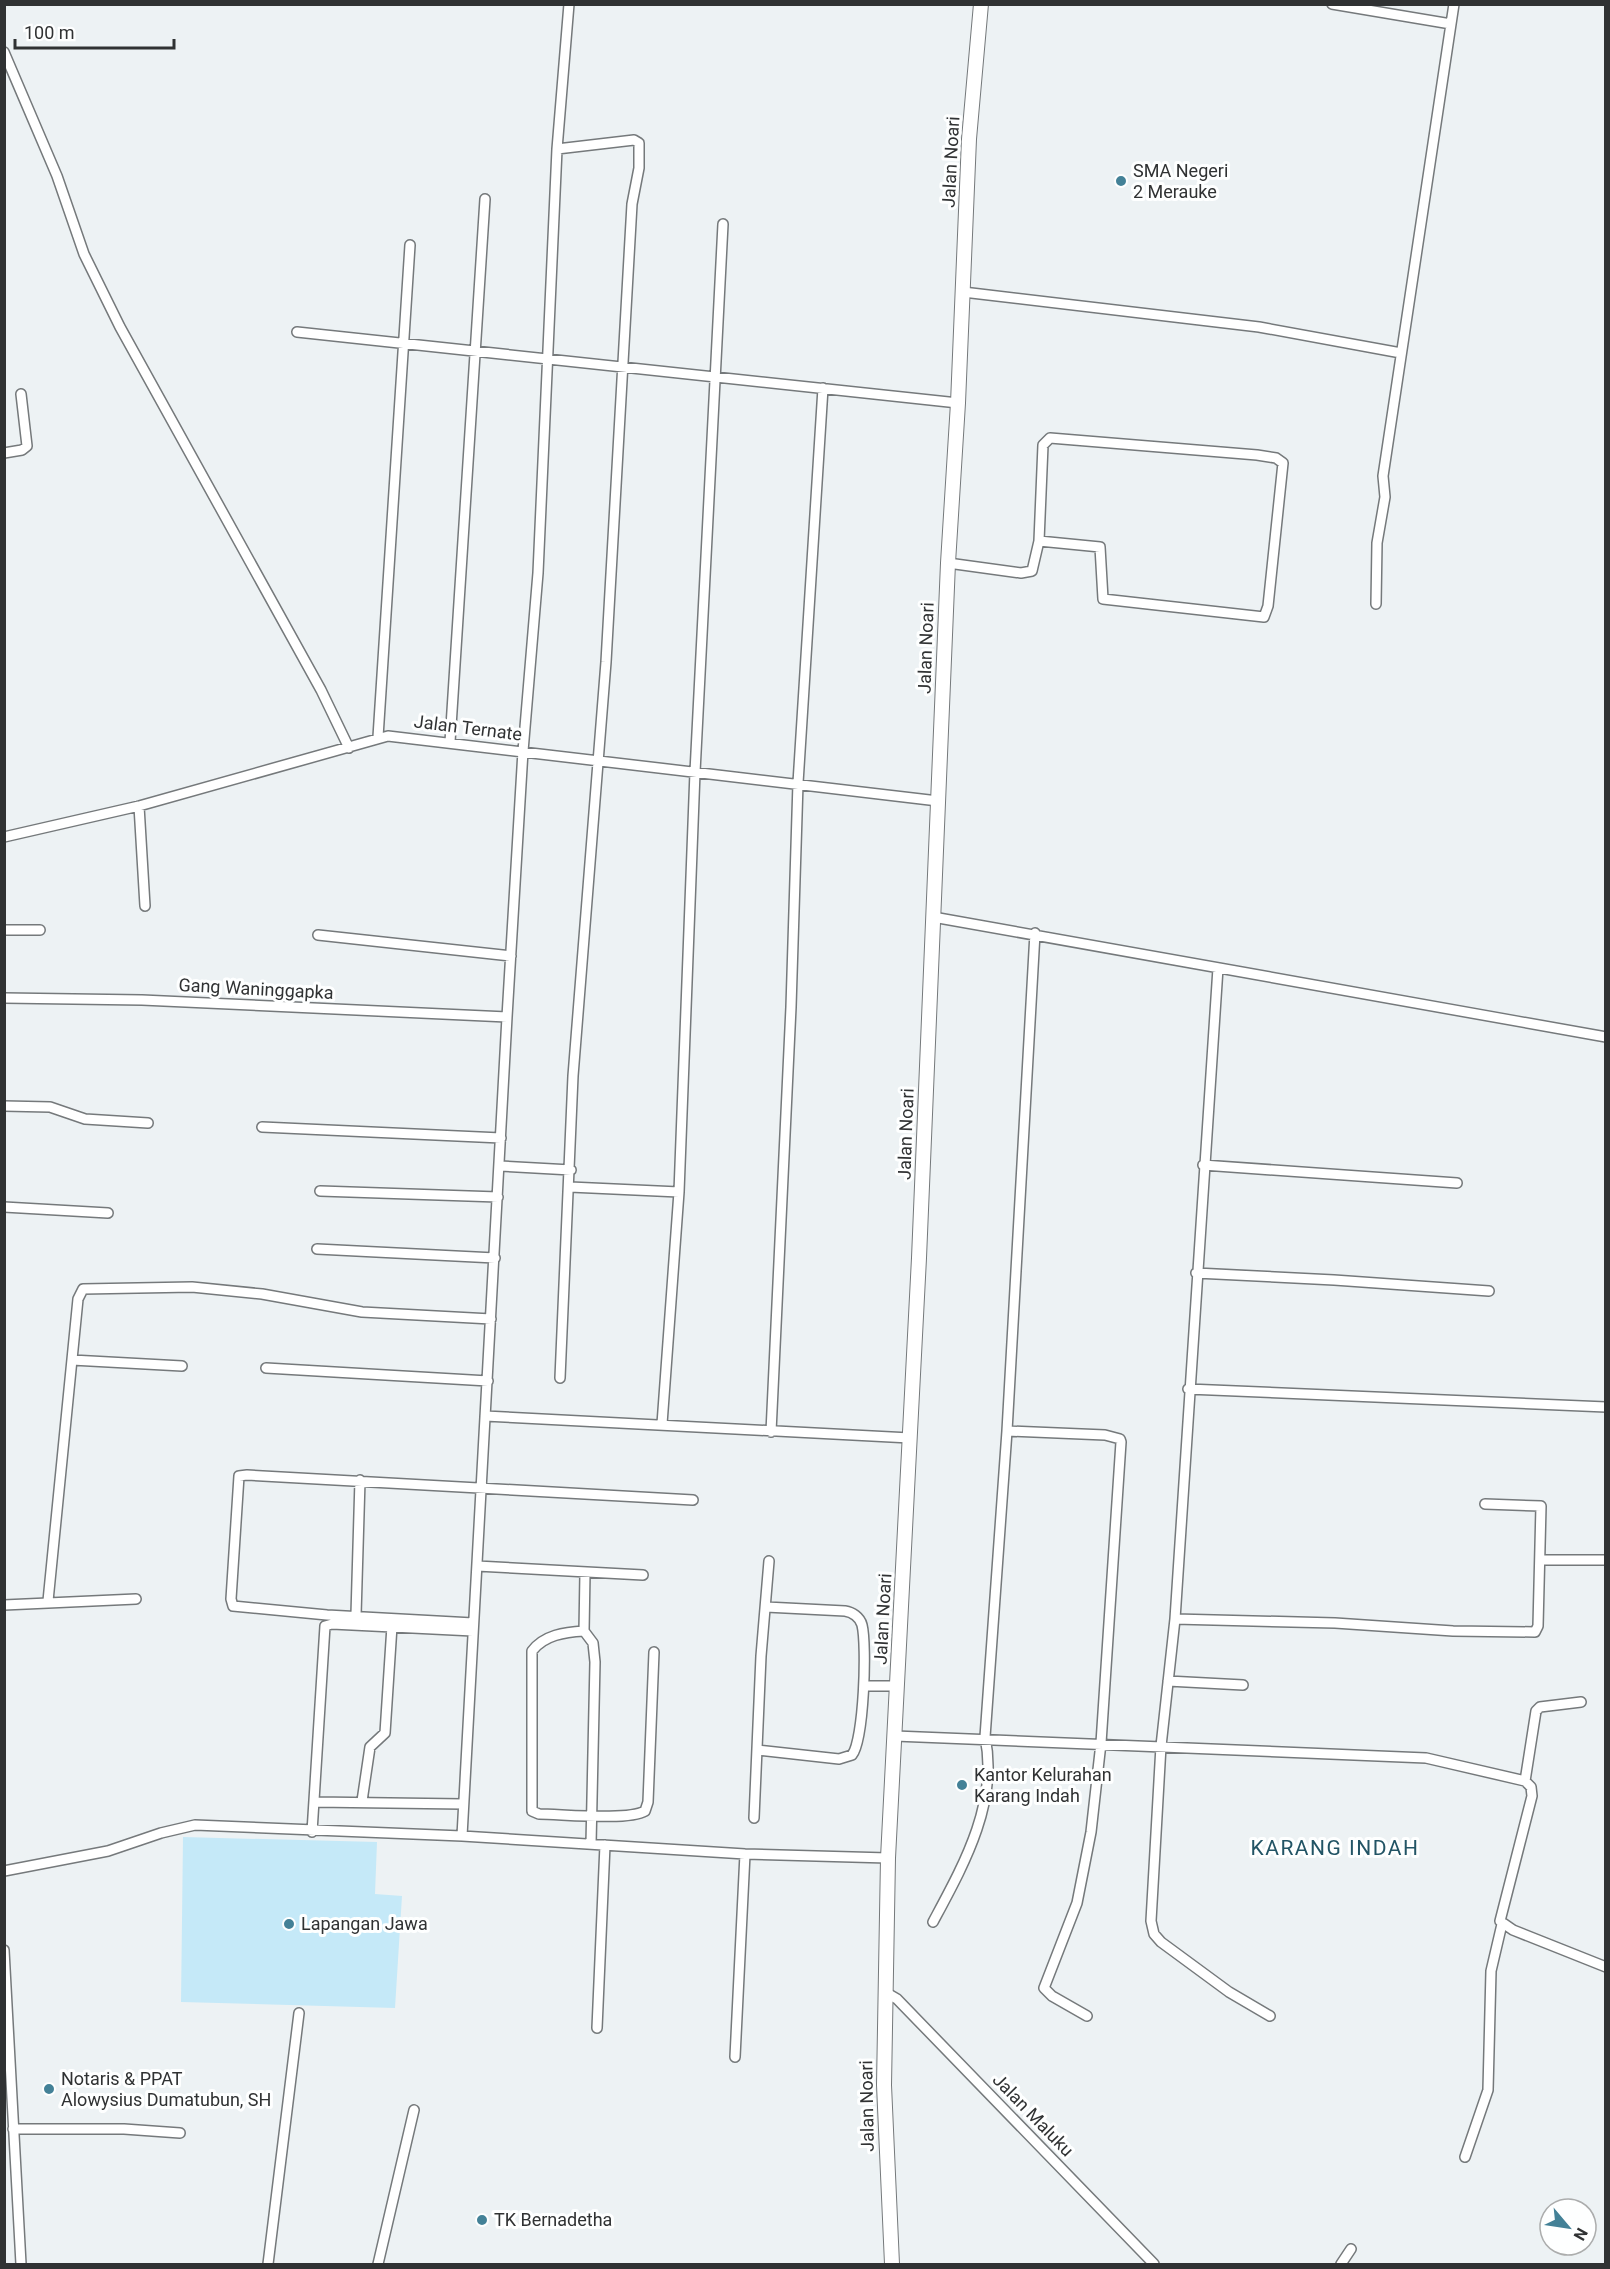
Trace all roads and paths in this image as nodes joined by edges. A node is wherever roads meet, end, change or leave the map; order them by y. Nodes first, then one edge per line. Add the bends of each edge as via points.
1 (568, 4) edge
2 (981, 4) edge
3 (1332, 4) edge
4 (1454, 4) edge
5 (1451, 24) junction
6 (4, 52) edge
7 (557, 149) junction
8 (485, 199) dead end
9 (723, 224) dead end
10 (410, 245) dead end
11 (963, 292) junction
12 (297, 332) dead end
13 (402, 344) junction
14 (477, 351) junction
15 (1401, 353) junction
16 (548, 358) junction
17 (624, 367) junction
18 (717, 377) junction
19 (824, 388) junction
20 (21, 394) dead end
21 (958, 403) junction
22 (4, 453) edge
23 (1038, 541) junction
24 (948, 563) junction
25 (1376, 604) dead end
26 (378, 737) junction
27 (450, 742) junction
28 (349, 748) junction
29 (523, 751) junction
30 (599, 761) junction
31 (695, 772) junction
32 (798, 783) junction
33 (938, 801) junction
34 (139, 806) junction
35 (4, 837) edge
36 (145, 906) dead end
37 (933, 917) junction
38 (4, 930) edge
39 (40, 930) dead end
40 (1035, 933) junction
41 (318, 935) dead end
42 (511, 956) junction
43 (1218, 968) junction
44 (4, 998) edge
45 (507, 1017) junction
46 (1605, 1037) edge
47 (4, 1106) edge
48 (148, 1123) dead end
49 (262, 1127) dead end
50 (501, 1138) junction
51 (1203, 1165) junction
52 (500, 1166) junction
53 (571, 1170) junction
54 (1457, 1183) dead end
55 (570, 1186) junction
56 (320, 1191) dead end
57 (679, 1192) junction
58 (498, 1197) junction
59 (4, 1207) edge
60 (108, 1213) dead end
61 (317, 1249) dead end
62 (495, 1258) junction
63 (1196, 1273) junction
64 (1489, 1291) dead end
65 (491, 1319) junction
66 (72, 1360) junction
67 (182, 1366) dead end
68 (266, 1368) dead end
69 (560, 1378) dead end
70 (488, 1381) junction
71 (1188, 1389) junction
72 (1605, 1407) edge
73 (485, 1416) junction
74 (662, 1424) junction
75 (1007, 1431) junction
76 (771, 1432) junction
77 (910, 1438) junction
78 (360, 1480) junction
79 (480, 1490) junction
80 (693, 1500) dead end
81 (1485, 1504) dead end
82 (1541, 1560) junction
83 (1605, 1560) edge
84 (769, 1561) dead end
85 (477, 1566) junction
86 (585, 1573) junction
87 (643, 1575) dead end
88 (136, 1599) dead end
89 (48, 1601) junction
90 (4, 1605) edge
91 (766, 1607) junction
92 (356, 1615) junction
93 (1174, 1619) junction
94 (392, 1626) junction
95 (473, 1627) junction
96 (584, 1631) junction
97 (654, 1652) dead end
98 (1168, 1681) junction
99 (1243, 1685) dead end
100 (864, 1686) junction
101 (898, 1686) junction
102 (1581, 1702) dead end
103 (895, 1736) junction
104 (985, 1737) junction
105 (1101, 1743) junction
106 (1161, 1746) junction
107 (757, 1750) junction
108 (1525, 1781) junction
109 (362, 1801) junction
110 (315, 1804) junction
111 (463, 1804) junction
112 (593, 1815) junction
113 (754, 1818) dead end
114 (313, 1829) junction
115 (462, 1836) junction
116 (591, 1844) junction
117 (604, 1845) junction
118 (745, 1854) junction
119 (888, 1858) junction
120 (4, 1871) edge
121 (933, 1922) dead end
122 (1502, 1924) junction
123 (4, 1950) edge
124 (1605, 1967) edge
125 (885, 1992) junction
126 (299, 2013) dead end
127 (1087, 2016) dead end
128 (1270, 2016) dead end
129 (597, 2028) dead end
130 (735, 2057) dead end
131 (414, 2110) dead end
132 (8, 2118) edge
133 (13, 2129) junction
134 (180, 2133) dead end
135 (1465, 2157) dead end
136 (1351, 2249) dead end
137 (21, 2265) edge
138 (267, 2265) edge
139 (378, 2265) edge
140 (892, 2265) edge
141 (1154, 2265) edge
142 (1341, 2265) edge

1 - 7 street
2 - 11 street, Jalan Noari via 969,140
3 - 5 street
4 - 5 street
5 - 15 street
6 - 28 street via 57,176 84,254 120,327 321,690
7 - 16 street
7 - 17 street via 615,141 639,143
8 - 14 street
9 - 18 street
10 - 13 street
11 - 15 street via 1259,327
11 - 21 street, Jalan Noari
12 - 13 street
13 - 14 street
13 - 26 street
14 - 16 street
14 - 27 street
15 - 25 street via 1383,476
16 - 17 street
16 - 29 street via 538,573
17 - 18 street
17 - 30 street
18 - 19 street
18 - 31 street
19 - 21 street
19 - 32 street
20 - 22 street via 27,446
21 - 24 street, Jalan Noari
23 - 23 street via 1043,445 1050,438 1257,455 1276,458 1282,464 1264,617 1103,599 1099,546
23 - 24 street via 1037,560 1030,572
24 - 33 street, Jalan Noari
26 - 27 street, Jalan Ternate
26 - 28 street, Jalan Ternate
27 - 29 street, Jalan Ternate
28 - 34 street, Jalan Ternate
29 - 30 street, Jalan Ternate
29 - 42 street
30 - 31 street, Jalan Ternate
30 - 53 street via 579,988
31 - 32 street, Jalan Ternate
31 - 57 street
32 - 33 street, Jalan Ternate
32 - 76 street
33 - 37 street, Jalan Noari
34 - 35 street, Jalan Ternate
34 - 36 street
37 - 40 street
37 - 77 street, Jalan Noari
38 - 39 street
40 - 43 street
40 - 75 street
41 - 42 street
42 - 45 street
43 - 46 street
43 - 51 street
44 - 45 street, Gang Waninggapka via 142,1000
45 - 50 street
47 - 48 street via 50,1107 85,1119
49 - 50 street
50 - 52 street
51 - 54 street
51 - 63 street
52 - 53 street
52 - 58 street
53 - 55 street
55 - 57 street
55 - 69 street
56 - 58 street
57 - 74 street
58 - 62 street
59 - 60 street
61 - 62 street
62 - 65 street
63 - 64 street
63 - 71 street
65 - 66 street via 362,1311 192,1287 90,1288 83,1289 78,1299
65 - 70 street
66 - 67 street
66 - 89 street
68 - 70 street
70 - 73 street
71 - 72 street
71 - 93 street
73 - 74 street
73 - 79 street
74 - 76 street
75 - 104 street
75 - 105 street via 1105,1435 1121,1442
76 - 77 street
77 - 101 street, Jalan Noari
78 - 79 street
78 - 92 street
78 - 92 street via 240,1476 231,1599 237,1607
79 - 80 street
79 - 85 street
81 - 82 street via 1541,1506
82 - 83 street
82 - 93 street via 1535,1632
84 - 91 street
85 - 86 street
85 - 95 street
86 - 87 street
86 - 96 street
88 - 89 street
89 - 90 street
91 - 100 street via 844,1611 856,1616 862,1625
91 - 107 street
92 - 95 street
93 - 98 street
94 - 95 street
94 - 109 street via 385,1733 370,1747
94 - 110 street via 325,1626
95 - 111 street
96 - 112 street via 593,1643 595,1662
96 - 112 street via 549,1637 532,1651 531,1803 536,1813
97 - 112 street via 646,1809 636,1816
98 - 99 street
98 - 106 street
100 - 101 street
100 - 107 street via 857,1745 852,1755 839,1759
101 - 103 street, Jalan Noari
102 - 108 street via 1539,1707 1536,1711
103 - 104 street
103 - 119 street, Jalan Noari
104 - 105 street
104 - 121 street via 988,1770 976,1835
105 - 106 street
105 - 127 street via 1091,1832 1077,1903 1044,1988
106 - 108 street via 1426,1758
106 - 128 street via 1151,1914 1154,1934 1229,1992
107 - 113 street
108 - 122 street via 1531,1786 1532,1796 1502,1908
109 - 110 street
109 - 111 street
110 - 114 street
111 - 115 street
112 - 116 street
114 - 115 street
114 - 120 street via 181,1827 108,1851
115 - 116 street
116 - 117 street
117 - 118 street
117 - 129 street
118 - 119 street
118 - 130 street
119 - 125 street, Jalan Noari
122 - 124 street
122 - 135 street via 1491,1971 1488,2090
123 - 132 street
125 - 140 street, Jalan Noari via 885,2142
125 - 141 street, Jalan Maluku
126 - 138 street
131 - 139 street
132 - 133 street
133 - 134 street
133 - 137 street
136 - 142 street

